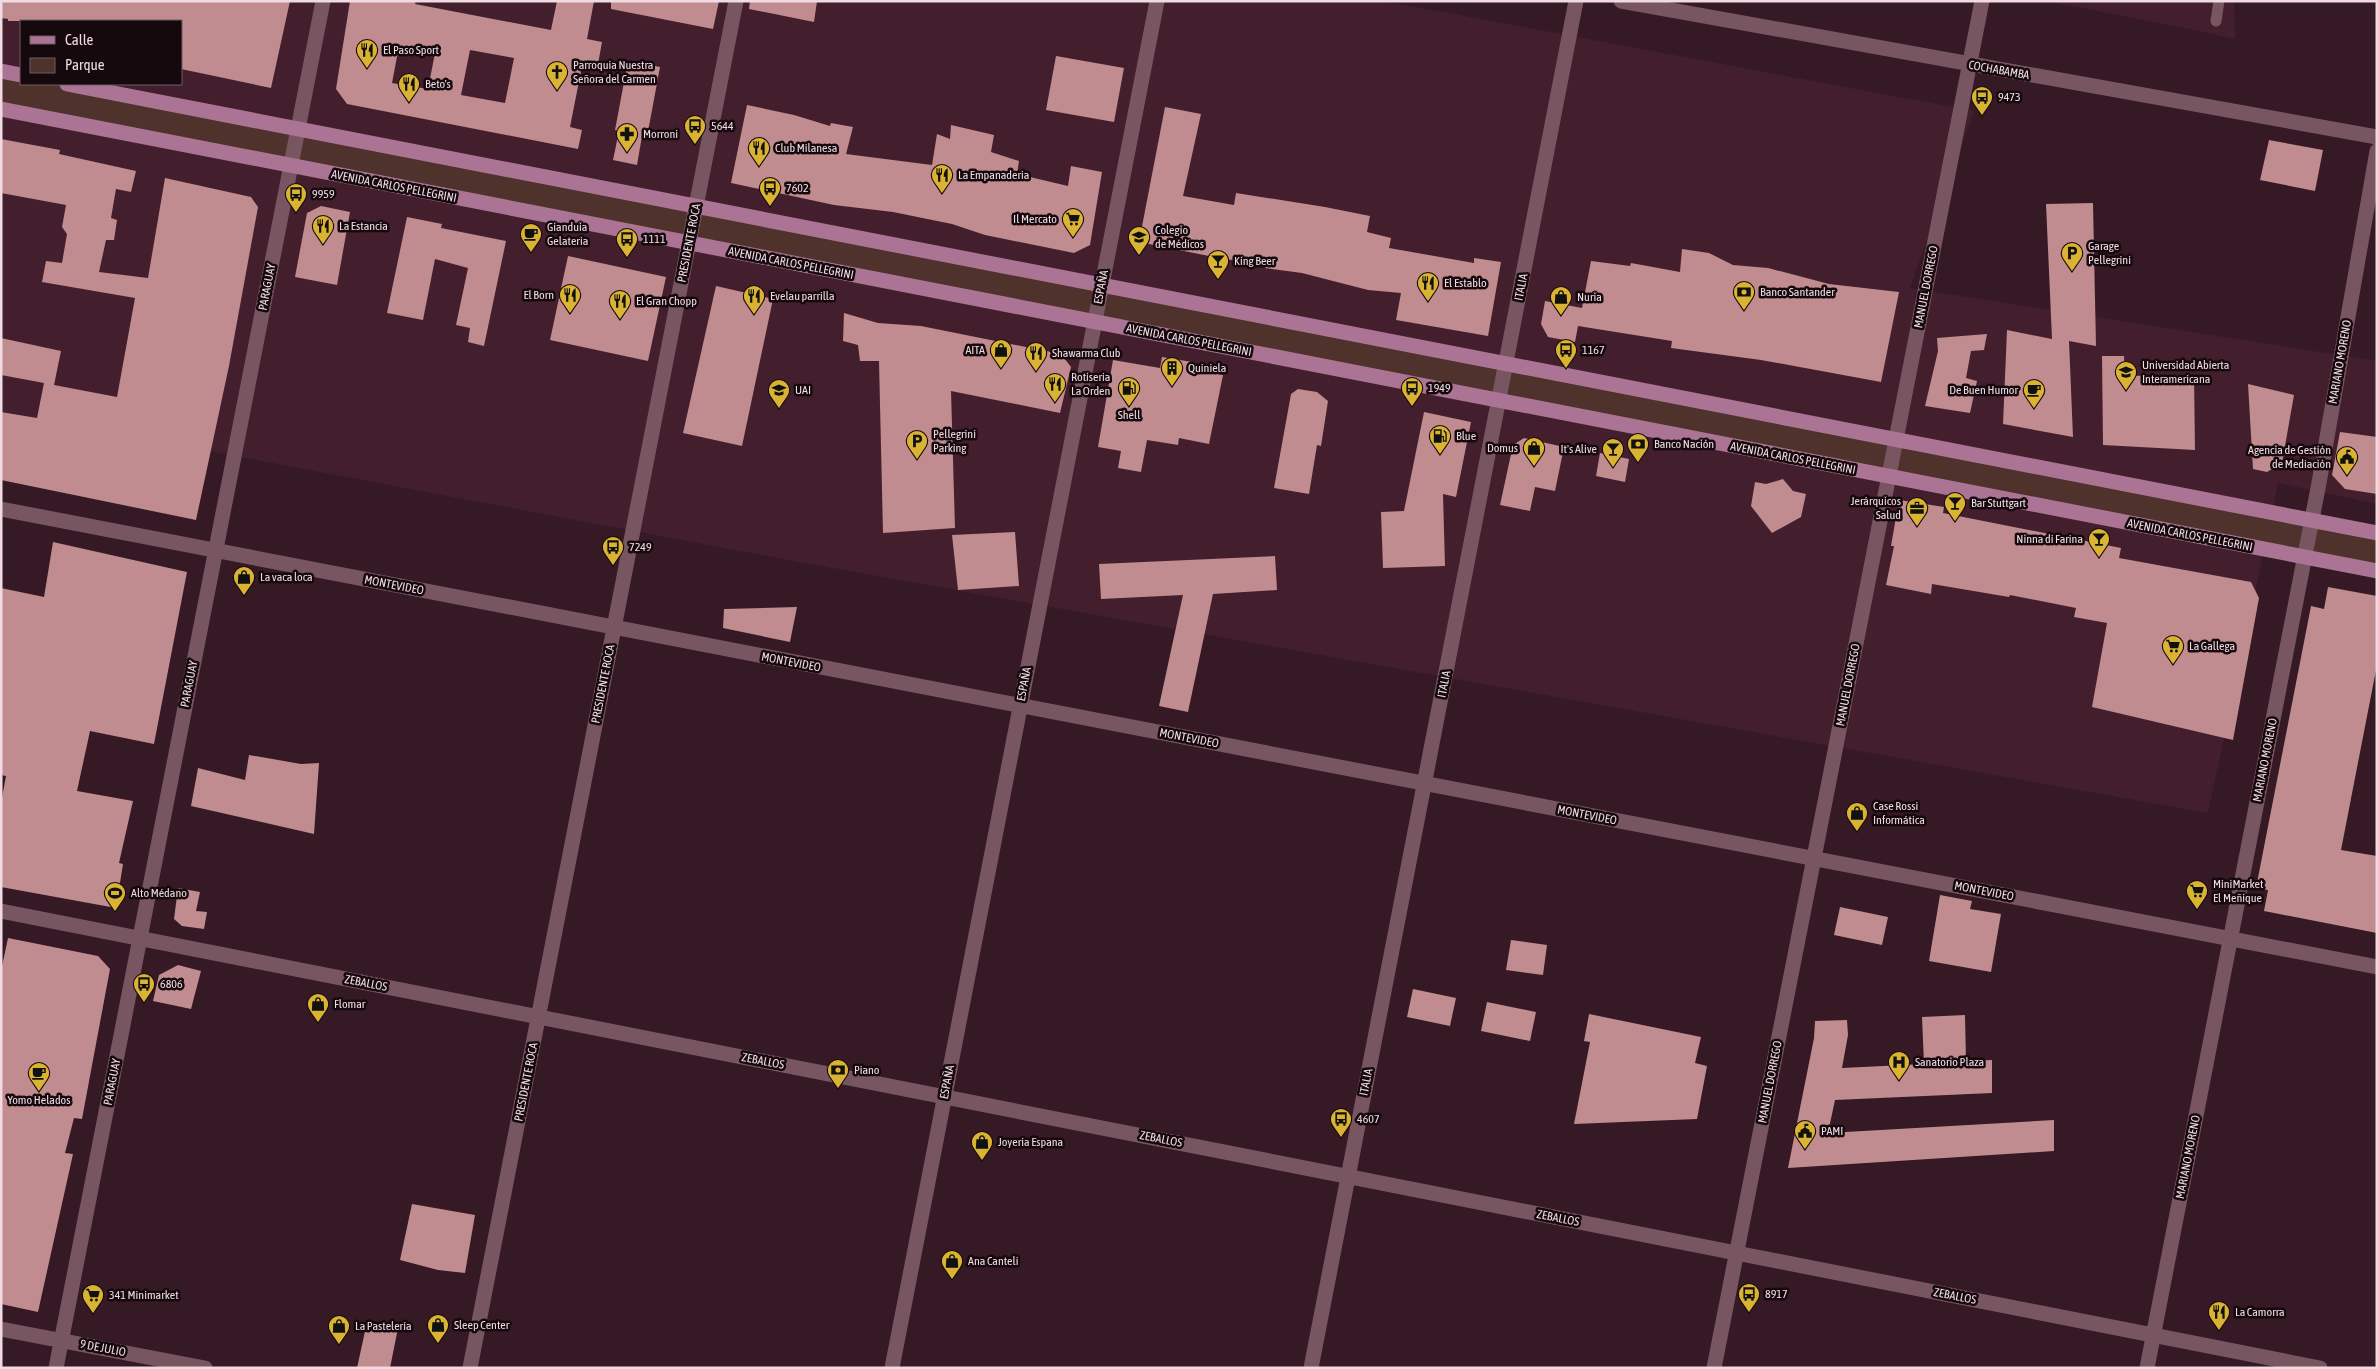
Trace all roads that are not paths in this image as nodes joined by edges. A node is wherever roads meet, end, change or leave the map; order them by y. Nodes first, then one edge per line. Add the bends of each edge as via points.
1 (322, 1) edge
2 (736, 1) edge
3 (1157, 1) edge
4 (1576, 1) edge
5 (1621, 1) edge
6 (1982, 1) edge
7 (2220, 1) edge
8 (2216, 21) dead end
9 (1969, 65) junction
10 (1, 71) edge
11 (20, 75) edge
12 (72, 85) edge
13 (1, 109) edge
14 (298, 129) junction
15 (2377, 137) edge
16 (2377, 151) edge
17 (290, 165) junction
18 (696, 206) junction
19 (689, 243) junction
20 (1102, 285) junction
21 (1094, 322) junction
22 (1506, 364) junction
23 (1499, 401) junction
24 (1896, 439) junction
25 (1889, 476) junction
26 (1, 510) edge
27 (2312, 520) junction
28 (2377, 533) edge
29 (215, 550) junction
30 (2305, 557) junction
31 (2377, 571) edge
32 (614, 628) junction
33 (1020, 706) junction
34 (1424, 783) junction
35 (1814, 858) junction
36 (1, 911) edge
37 (140, 938) junction
38 (2230, 939) junction
39 (2377, 967) edge
40 (538, 1017) junction
41 (944, 1097) junction
42 (1348, 1176) junction
43 (1737, 1253) junction
44 (1, 1329) edge
45 (2153, 1335) junction
46 (62, 1341) junction
47 (56, 1368) edge
48 (205, 1368) edge
49 (470, 1368) edge
50 (892, 1368) edge
51 (1311, 1368) edge
52 (1714, 1368) edge
53 (2146, 1368) edge
54 (2320, 1368) edge

1 - 14 street, PARAGUAY
2 - 18 street, PRESIDENTE ROCA
3 - 20 street, ESPAÑA
4 - 22 street, ITALIA
5 - 9 street, COCHABAMBA
6 - 9 street, MANUEL DORREGO
7 - 8 lane
9 - 15 street, COCHABAMBA
9 - 24 street, MANUEL DORREGO
10 - 11 main road
12 - 14 main road
13 - 17 main road, AVENIDA CARLOS PELLEGRINI
14 - 17 street, PARAGUAY
14 - 18 main road
16 - 27 street, MARIANO MORENO
17 - 19 main road, AVENIDA CARLOS PELLEGRINI
17 - 29 street, PARAGUAY
18 - 19 street, PRESIDENTE ROCA
18 - 20 main road
19 - 21 main road, AVENIDA CARLOS PELLEGRINI
19 - 32 street, PRESIDENTE ROCA
20 - 21 street, ESPAÑA
20 - 22 main road
21 - 23 main road, AVENIDA CARLOS PELLEGRINI
21 - 33 street, ESPAÑA
22 - 23 street, ITALIA
22 - 24 main road
23 - 25 main road, AVENIDA CARLOS PELLEGRINI
23 - 34 street, ITALIA
24 - 25 street, MANUEL DORREGO
24 - 27 main road
25 - 30 main road, AVENIDA CARLOS PELLEGRINI
25 - 35 street, MANUEL DORREGO
26 - 29 street, MONTEVIDEO
27 - 28 main road
27 - 30 street, MARIANO MORENO
29 - 32 street, MONTEVIDEO
29 - 37 street, PARAGUAY
30 - 31 main road, AVENIDA CARLOS PELLEGRINI
30 - 38 street, MARIANO MORENO
32 - 33 street, MONTEVIDEO
32 - 40 street, PRESIDENTE ROCA
33 - 34 street, MONTEVIDEO
33 - 41 street, ESPAÑA
34 - 35 street, MONTEVIDEO
34 - 42 street, ITALIA
35 - 38 street, MONTEVIDEO
35 - 43 street, MANUEL DORREGO
36 - 37 street, ZEBALLOS
37 - 40 street, ZEBALLOS
37 - 46 street, PARAGUAY
38 - 39 street, MONTEVIDEO
38 - 45 street, MARIANO MORENO
40 - 41 street, ZEBALLOS
40 - 49 street, PRESIDENTE ROCA
41 - 42 street, ZEBALLOS
41 - 50 street, ESPAÑA
42 - 43 street, ZEBALLOS
42 - 51 street, ITALIA
43 - 45 street, ZEBALLOS
43 - 52 street, MANUEL DORREGO
44 - 46 street, 9 DE JULIO
45 - 53 street, MARIANO MORENO
45 - 54 street, ZEBALLOS
46 - 47 street, PARAGUAY
46 - 48 street, 9 DE JULIO

